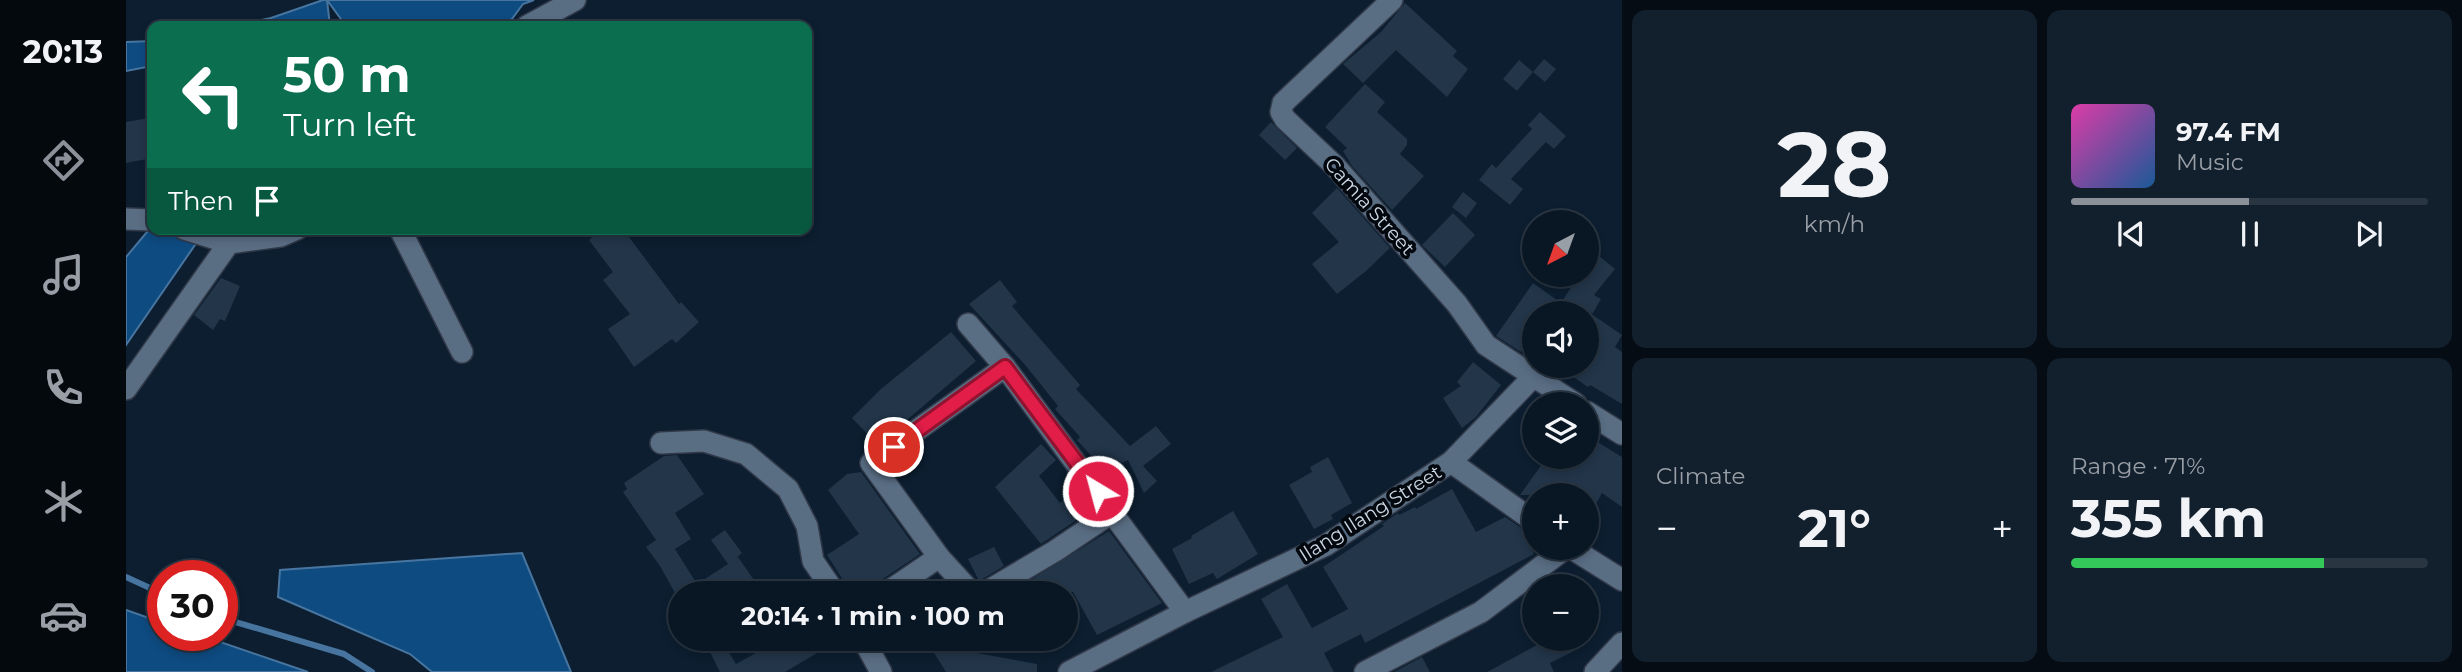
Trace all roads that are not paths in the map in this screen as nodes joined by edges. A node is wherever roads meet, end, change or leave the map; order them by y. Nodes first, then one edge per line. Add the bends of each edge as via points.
1 (575, 0) edge
2 (1392, 0) edge
3 (536, 21) edge
4 (126, 219) edge
5 (147, 220) edge
6 (204, 235) edge
7 (283, 235) edge
8 (404, 235) edge
9 (220, 240) junction
10 (968, 324) dead end
11 (462, 352) dead end
12 (1005, 367) junction
13 (1522, 370) edge
14 (1532, 378) edge
15 (1535, 378) edge
16 (126, 389) edge
17 (1557, 392) edge
18 (1599, 420) edge
19 (1622, 434) edge
20 (661, 443) dead end
21 (1451, 462) junction
22 (1113, 512) junction
23 (1522, 513) edge
24 (939, 557) junction
25 (1550, 560) edge
26 (1590, 560) edge
27 (1622, 580) edge
28 (827, 581) edge
29 (904, 581) edge
30 (961, 581) edge
31 (1004, 581) edge
32 (1185, 612) junction
33 (1622, 643) edge
34 (870, 651) edge
35 (881, 672) edge
36 (1069, 672) edge
37 (1365, 672) edge
38 (1595, 672) edge

1 - 3 street
2 - 13 street, Camia Street via 1283,103 1281,112 1457,304 1486,345
4 - 5 street
6 - 9 street
7 - 9 street
8 - 11 street
9 - 16 street
10 - 12 street
12 - 22 street
12 - 24 street via 871,463
14 - 21 street, Ilang Ilang Street
15 - 17 street, Camia Street
18 - 19 street
20 - 28 street via 704,441 746,454 788,489 807,526 813,561
21 - 23 street
21 - 32 street, Ilang Ilang Street via 1326,545
22 - 31 street
22 - 32 street
24 - 29 street
24 - 30 street
25 - 37 street via 1481,612
26 - 27 street
32 - 36 street, Ilang Ilang Street
33 - 38 street
34 - 35 street

